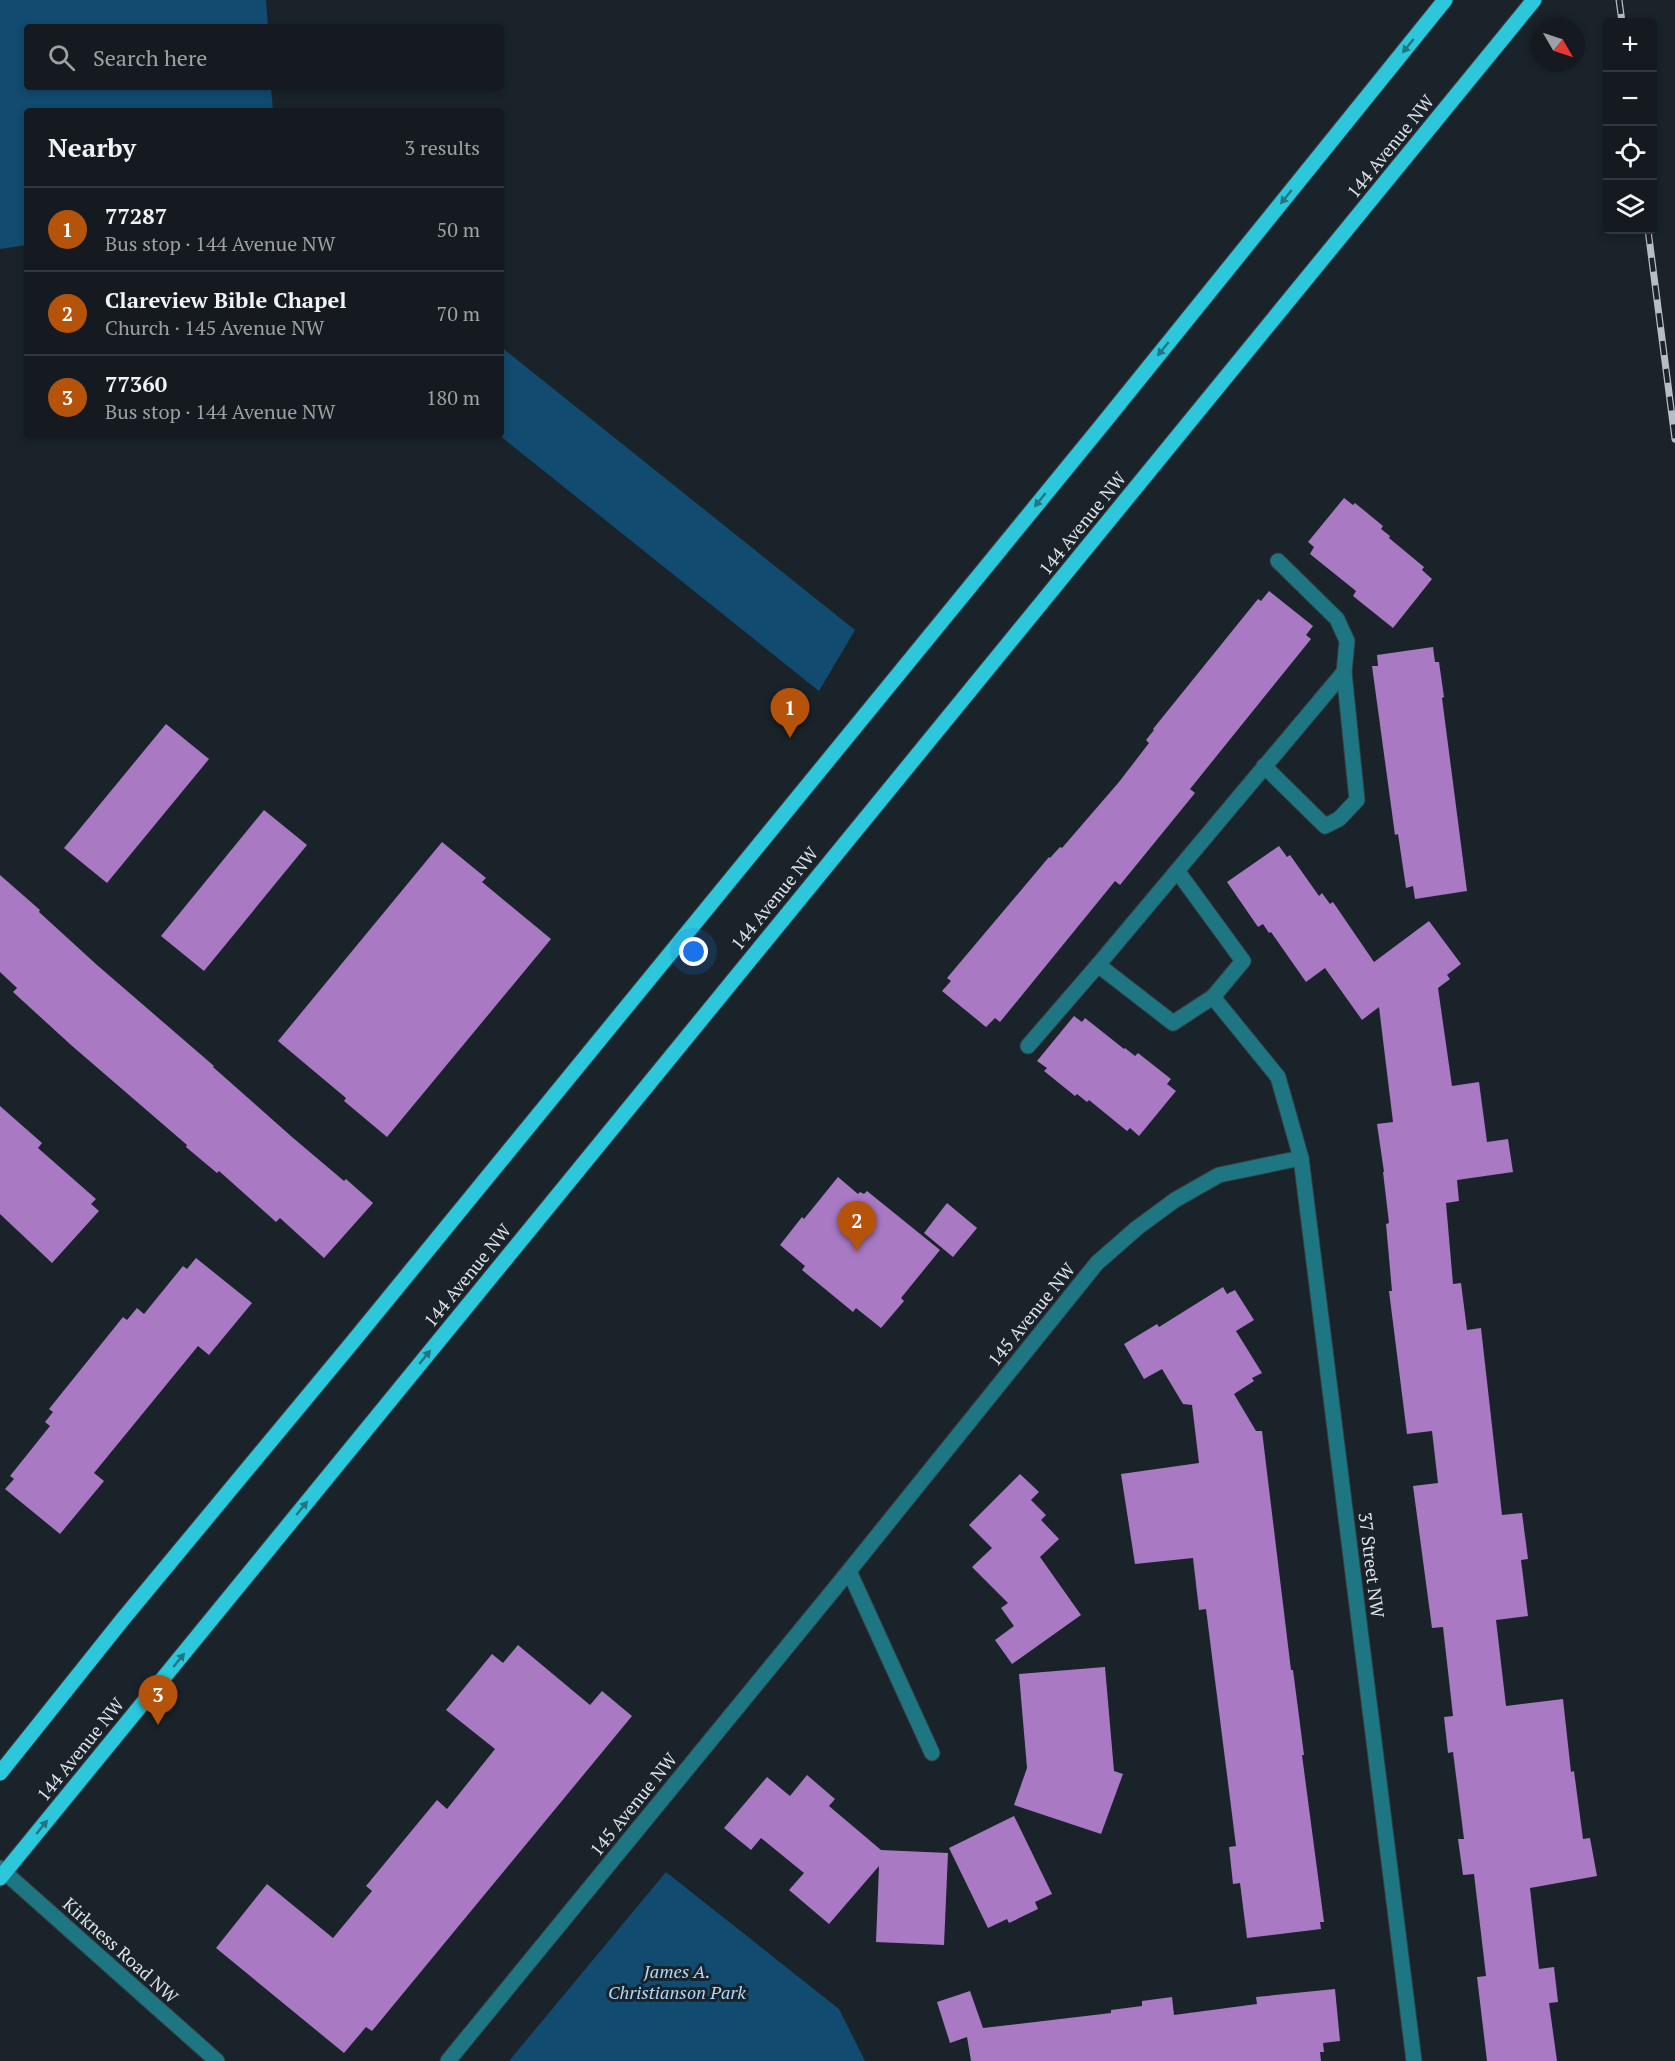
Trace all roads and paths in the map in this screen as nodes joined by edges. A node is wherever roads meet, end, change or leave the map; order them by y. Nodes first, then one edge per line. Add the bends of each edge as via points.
1 (1445, 0) edge
2 (1534, 0) edge
3 (1278, 561) dead end
4 (1344, 672) junction
5 (1264, 766) junction
6 (1178, 872) junction
7 (1098, 965) junction
8 (1213, 997) junction
9 (1028, 1046) dead end
10 (1301, 1158) junction
11 (849, 1571) junction
12 (932, 1753) dead end
13 (0, 1773) edge
14 (2, 1873) edge
15 (217, 2061) edge
16 (448, 2061) edge
17 (1414, 2061) edge

1 -> 13 main road
14 -> 2 main road, 144 Avenue NW
3 - 4 street via 1337,619 1347,641
4 - 5 street
4 - 5 street via 1357,800 1339,819 1325,826
5 - 6 street
6 - 7 street
6 - 8 street via 1243,961
7 - 8 street via 1173,1023
7 - 9 street
8 - 10 street, 37 Street NW via 1278,1077
10 - 11 street, 145 Avenue NW via 1219,1175 1174,1200 1097,1263
10 - 17 street, 37 Street NW
11 - 12 street
11 - 16 street, 145 Avenue NW
14 - 15 street, Kirkness Road NW

